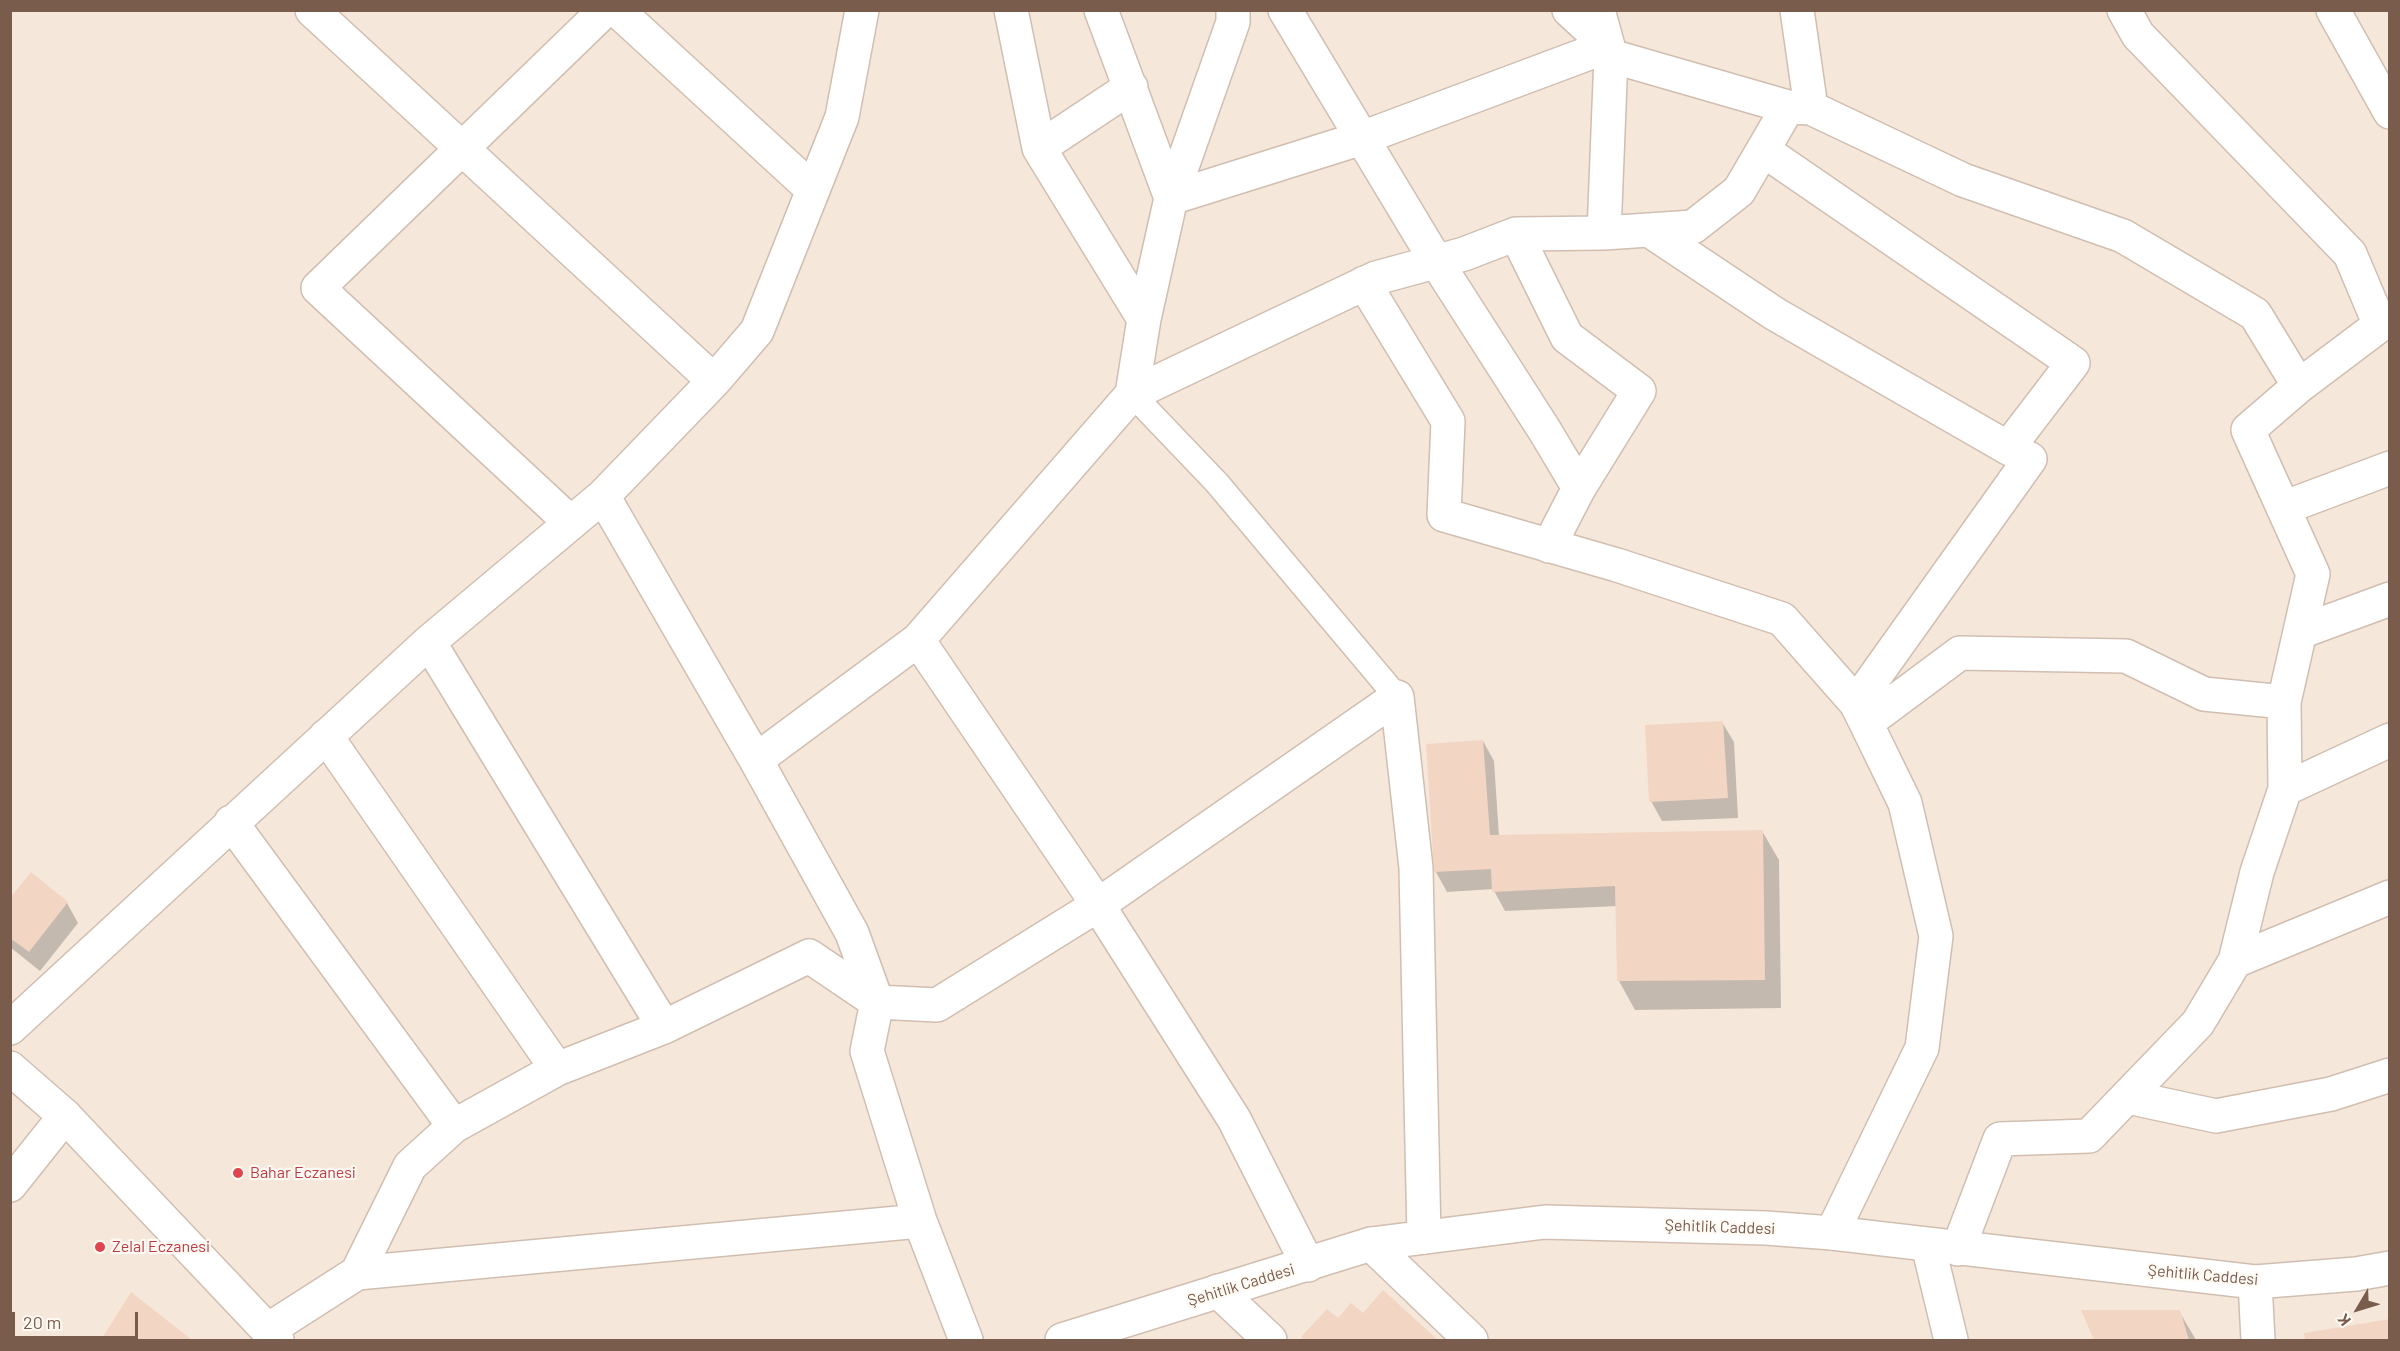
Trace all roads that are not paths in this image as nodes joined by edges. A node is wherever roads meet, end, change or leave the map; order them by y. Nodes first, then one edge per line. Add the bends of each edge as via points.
1 (312, 10) edge
2 (605, 10) edge
3 (616, 10) edge
4 (862, 10) edge
5 (1011, 10) edge
6 (1101, 10) edge
7 (1233, 10) edge
8 (1285, 10) edge
9 (1569, 10) edge
10 (1598, 10) edge
11 (1797, 10) edge
12 (2124, 10) edge
13 (2333, 10) edge
14 (1609, 51) junction
15 (1131, 87) junction
16 (1800, 108) junction
17 (2390, 112) edge
18 (1362, 138) junction
19 (1039, 148) junction
20 (462, 149) junction
21 (1763, 150) junction
22 (813, 190) junction
23 (1171, 198) junction
24 (1649, 230) junction
25 (1604, 233) junction
26 (1516, 234) junction
27 (1436, 261) junction
28 (1364, 283) junction
29 (1144, 319) junction
30 (2385, 322) edge
31 (714, 381) junction
32 (2300, 386) junction
33 (1132, 394) junction
34 (2008, 448) junction
35 (2390, 468) edge
36 (1578, 488) junction
37 (603, 496) junction
38 (2283, 508) junction
39 (570, 523) junction
40 (1549, 546) junction
41 (2390, 599) edge
42 (2300, 632) junction
43 (918, 639) junction
44 (429, 642) junction
45 (1397, 697) junction
46 (2284, 702) junction
47 (1861, 713) junction
48 (326, 736) junction
49 (2390, 741) edge
50 (756, 760) junction
51 (2285, 789) junction
52 (231, 822) junction
53 (2390, 897) edge
54 (1098, 905) junction
55 (2235, 961) junction
56 (877, 1002) junction
57 (664, 1027) junction
58 (10, 1028) edge
59 (10, 1068) edge
60 (557, 1069) junction
61 (2390, 1075) edge
62 (2128, 1097) junction
63 (65, 1116) junction
64 (454, 1126) junction
65 (10, 1185) edge
66 (920, 1221) junction
67 (1832, 1233) junction
68 (1425, 1237) junction
69 (1371, 1244) junction
70 (1943, 1247) junction
71 (1308, 1265) junction
72 (2390, 1268) edge
73 (357, 1273) junction
74 (2255, 1282) junction
75 (1218, 1291) junction
76 (273, 1335) edge
77 (966, 1341) edge
78 (1062, 1341) edge
79 (1270, 1341) edge
80 (1472, 1341) edge
81 (1951, 1341) edge
82 (2258, 1341) edge

1 - 20 street
2 - 20 street
3 - 22 street
4 - 22 street via 842,117
5 - 19 street
6 - 15 street
7 - 23 street via 1233,22
8 - 18 street
9 - 14 street
10 - 14 street
11 - 16 street
12 - 30 street via 2138,35 2350,254
13 - 17 street
14 - 16 street
14 - 18 street
14 - 25 street
15 - 19 street
15 - 23 street
16 - 21 street
16 - 32 street via 1964,180 2123,236 2255,314
18 - 23 street
18 - 27 street
19 - 29 street
20 - 31 street
20 - 39 street via 318,288
21 - 24 street via 1738,191 1693,227
21 - 34 street via 2073,363
22 - 31 street via 757,332
23 - 29 street
24 - 25 street
24 - 34 street via 1775,314
25 - 26 street
26 - 27 street
26 - 36 street via 1567,337 1639,391
27 - 28 street
27 - 36 street
28 - 33 street
28 - 40 street via 1448,421 1444,515
29 - 33 street
30 - 32 street
31 - 37 street
32 - 38 street via 2248,430
33 - 43 street
33 - 45 lane via 1217,483
34 - 47 street via 2030,459
35 - 38 street
36 - 40 street
37 - 39 street
37 - 50 street
38 - 42 street via 2313,574
39 - 44 street
40 - 47 street via 1782,619
41 - 42 street
42 - 46 street
43 - 50 street
43 - 54 street
44 - 48 street
44 - 57 street
45 - 54 street
45 - 68 street via 1416,868
46 - 47 street via 2204,694 2126,656 1960,653
46 - 51 street
47 - 67 street via 1905,803 1936,936 1922,1048
48 - 52 street
48 - 60 street
49 - 51 street
50 - 56 street via 852,933
51 - 55 street via 2257,872
52 - 58 street
52 - 64 street
53 - 55 street
54 - 56 street via 937,1005
54 - 71 street via 1234,1119
55 - 62 street via 2198,1023
56 - 57 street via 809,956
56 - 66 street via 867,1051
57 - 60 street
59 - 63 street
60 - 64 street
61 - 62 street via 2331,1094 2216,1116
62 - 70 street via 2089,1136 2000,1139
63 - 65 street
63 - 76 street
64 - 73 street via 410,1166
66 - 73 street
66 - 77 street
67 - 68 street, Şehitlik Caddesi via 1545,1222
67 - 70 street, Şehitlik Caddesi
68 - 69 street, Şehitlik Caddesi
69 - 71 street, Şehitlik Caddesi
69 - 80 street
70 - 74 street, Şehitlik Caddesi
70 - 81 street
71 - 75 street, Şehitlik Caddesi
72 - 74 street, Şehitlik Caddesi
73 - 76 street
74 - 82 street
75 - 78 street, Şehitlik Caddesi
75 - 79 street

